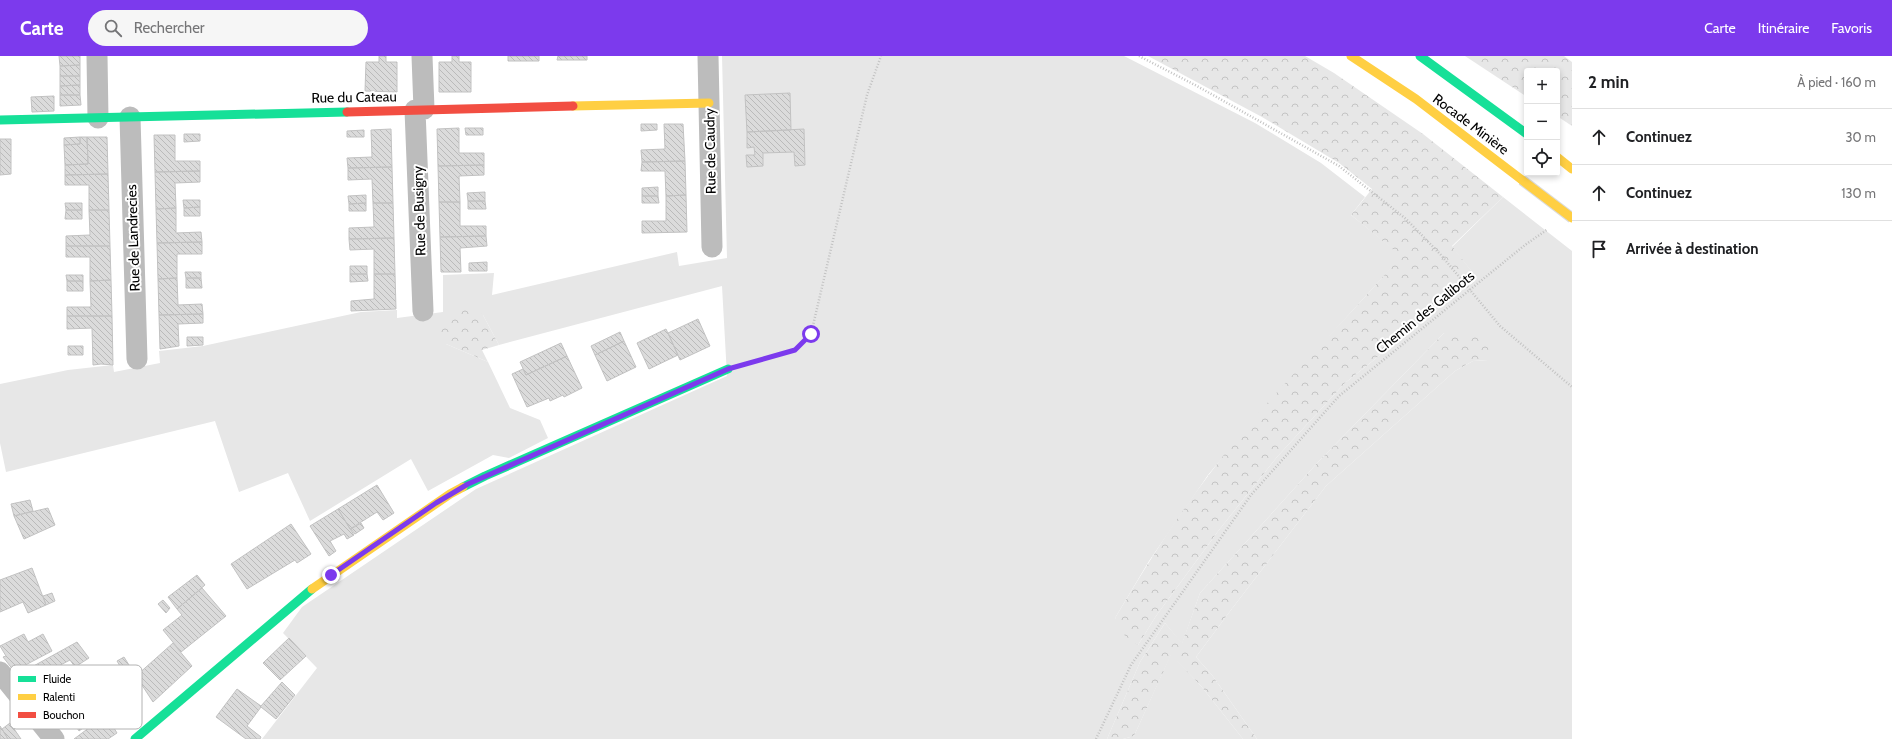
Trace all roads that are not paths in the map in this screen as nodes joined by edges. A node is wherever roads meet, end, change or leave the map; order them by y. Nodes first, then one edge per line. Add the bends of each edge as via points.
1 (98, 56) edge
2 (422, 56) edge
3 (708, 56) edge
4 (1351, 56) edge
5 (1420, 56) edge
6 (709, 102) junction
7 (419, 110) junction
8 (130, 117) junction
9 (98, 118) junction
10 (0, 120) edge
11 (1524, 132) edge
12 (1560, 160) edge
13 (1572, 169) edge
14 (1572, 218) edge
15 (712, 247) dead end
16 (423, 311) dead end
17 (137, 359) dead end
18 (728, 369) road end
19 (0, 672) edge
20 (10, 684) edge
21 (46, 729) edge
22 (54, 739) edge
23 (135, 739) edge

1 - 9 street
2 - 7 street, Rue de Busigny
3 - 6 street, Rue de Caudry
4 - 14 main road, Rocade Minière, bridge via 1416,99
5 - 11 main road, Rocade Minière
6 - 7 main road, Rue du Cateau
6 - 15 street, Rue de Caudry
7 - 8 main road, Rue du Cateau
7 - 16 street, Rue de Busigny
8 - 9 main road, Rue du Cateau
8 - 17 street, Rue de Landrecies
9 - 10 main road, Rue du Cateau
12 - 13 main road
18 - 23 main road via 450,494 312,589
19 - 20 street
21 - 22 street

